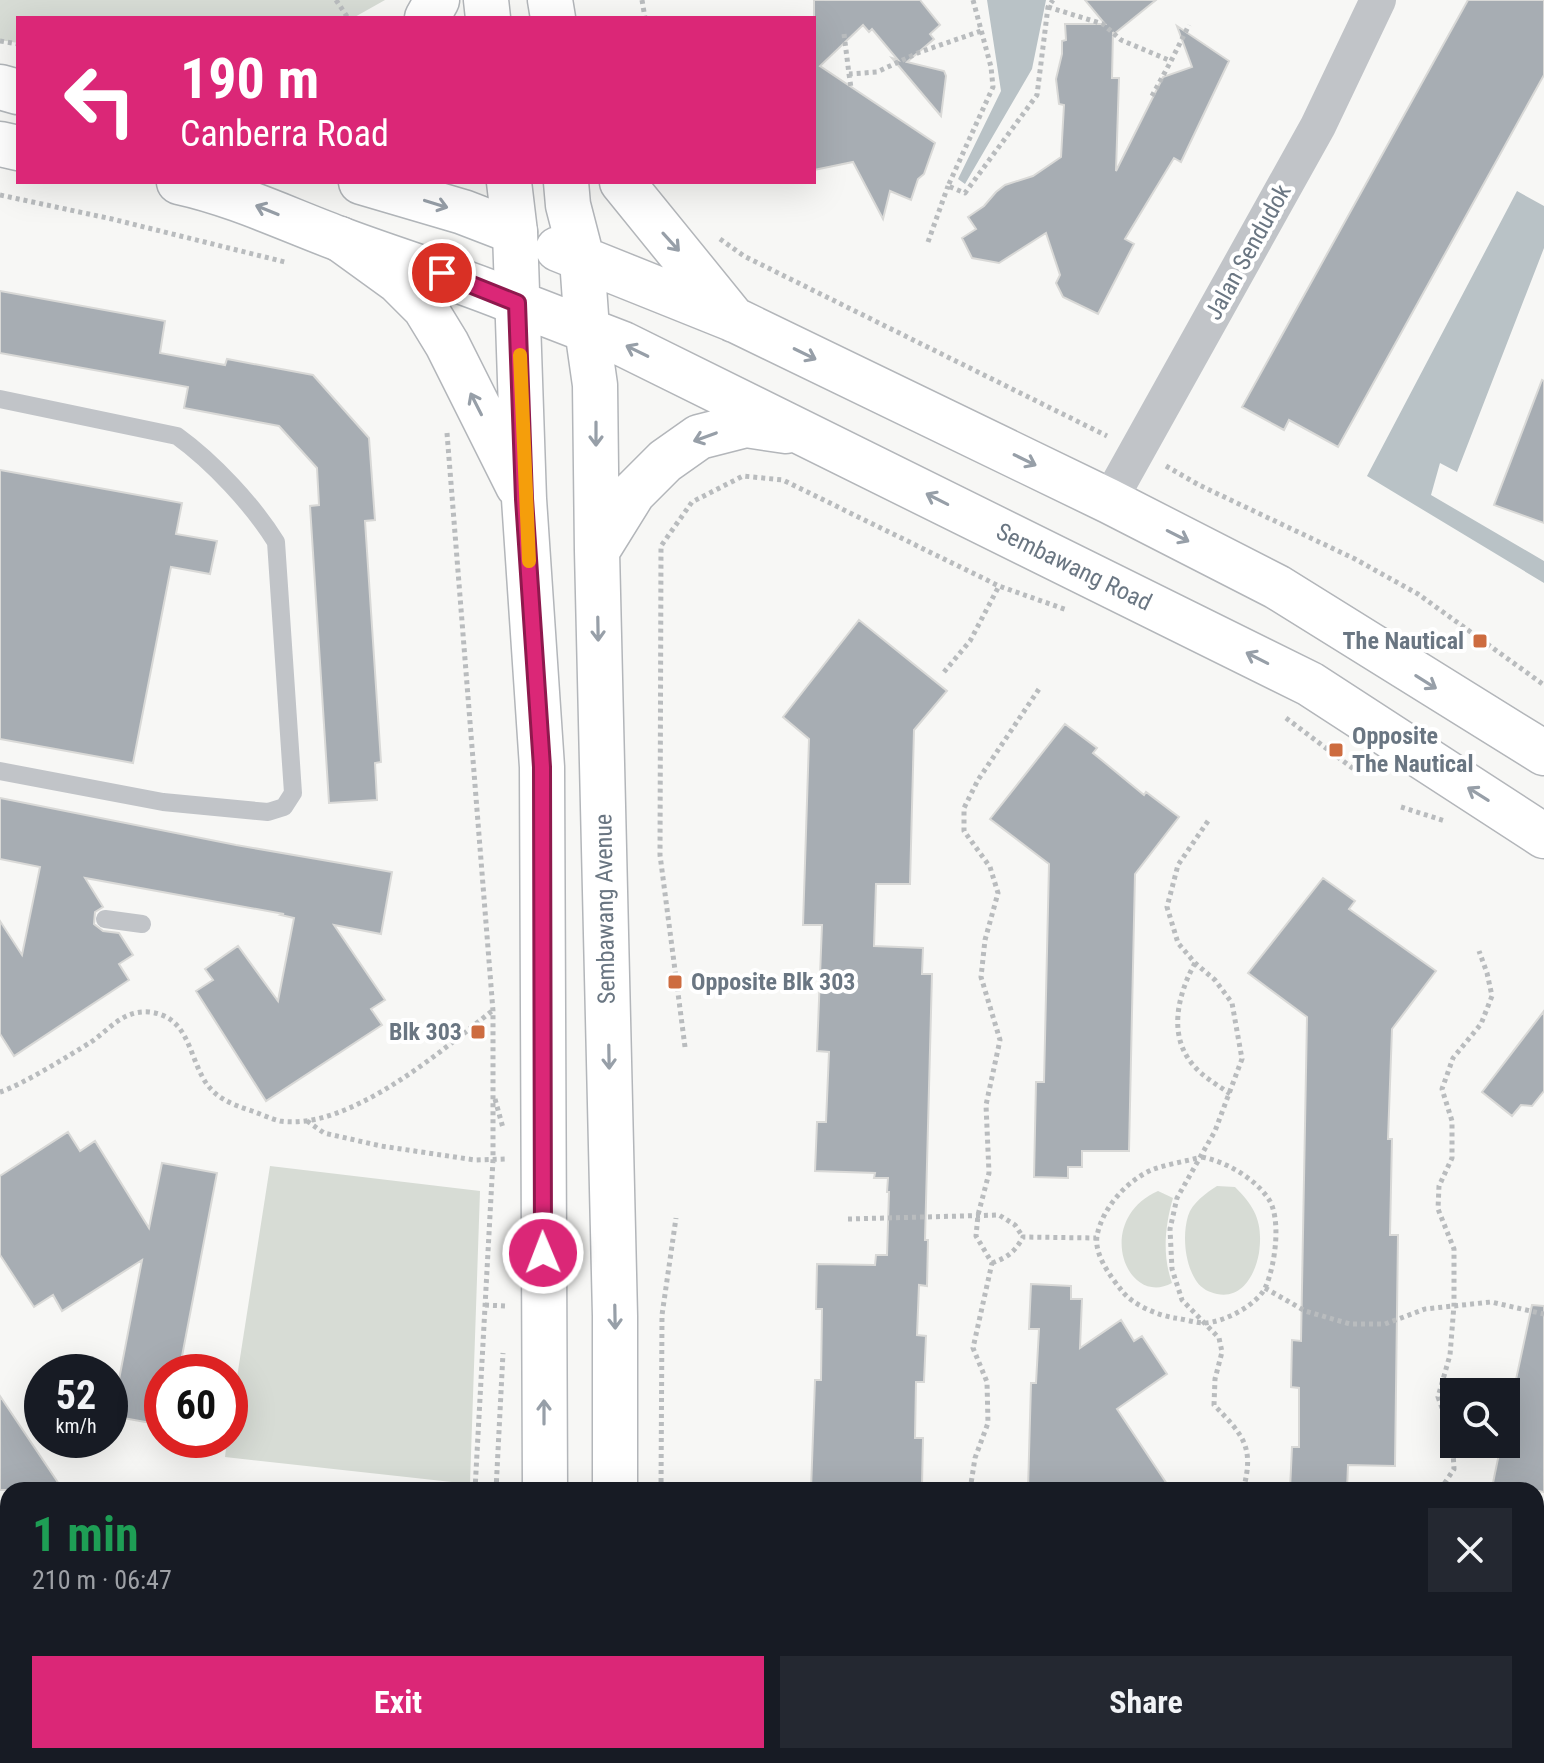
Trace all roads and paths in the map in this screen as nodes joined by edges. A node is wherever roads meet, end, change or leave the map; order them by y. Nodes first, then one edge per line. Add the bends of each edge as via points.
1 (973, 0) edge
2 (1053, 0) edge
3 (1378, 0) edge
4 (1048, 7) junction
5 (1189, 25) dead end
6 (981, 31) junction
7 (844, 34) dead end
8 (1171, 61) junction
9 (849, 74) junction
10 (851, 88) dead end
11 (1152, 96) dead end
12 (189, 184) edge
13 (368, 184) edge
14 (509, 184) edge
15 (566, 184) edge
16 (624, 184) edge
17 (948, 186) junction
18 (0, 195) edge
19 (515, 232) junction
20 (340, 239) junction
21 (928, 242) dead end
22 (582, 259) junction
23 (298, 265) dead end
24 (517, 303) junction
25 (735, 320) junction
26 (587, 329) junction
27 (0, 399) edge
28 (447, 430) dead end
29 (808, 434) junction
30 (524, 499) junction
31 (1109, 501) junction
32 (597, 551) junction
33 (999, 586) junction
34 (1070, 611) dead end
35 (944, 672) dead end
36 (1039, 689) dead end
37 (1279, 713) dead end
38 (1544, 753) edge
39 (1355, 770) dead end
40 (0, 771) edge
41 (1208, 821) dead end
42 (1544, 836) edge
43 (105, 919) dead end
44 (142, 924) dead end
45 (1479, 951) dead end
46 (1195, 963) junction
47 (493, 1011) junction
48 (685, 1047) dead end
49 (0, 1092) edge
50 (1230, 1094) junction
51 (307, 1121) junction
52 (542, 1156) junction
53 (1202, 1157) junction
54 (493, 1160) junction
55 (978, 1215) junction
56 (676, 1218) dead end
57 (848, 1219) dead end
58 (1023, 1237) junction
59 (1096, 1238) junction
60 (992, 1263) junction
61 (1265, 1288) junction
62 (485, 1305) junction
63 (1454, 1305) junction
64 (505, 1306) dead end
65 (1544, 1314) edge
66 (1204, 1323) junction
67 (475, 1482) edge
68 (545, 1482) edge
69 (615, 1482) edge
70 (661, 1482) edge
71 (971, 1482) edge
72 (1245, 1482) edge
73 (1445, 1482) edge

1 - 6 path
2 - 4 path
3 - 31 street, Jalan Sendudok via 1318,126
4 - 8 path via 1103,24 1121,40
4 - 17 path via 1037,95 965,193
5 - 8 path
6 - 9 path via 877,72
6 - 17 path via 993,87
7 - 9 path
8 - 11 path
9 - 10 path
20 -> 12 main road via 218,190
13 -> 19 main road
14 - 19 main road
15 - 22 main road
16 -> 25 main road
17 - 21 path
18 - 23 path
19 - 22 main road
19 - 24 main road
20 - 24 main road, Sembawang Road
30 -> 20 main road via 425,308
22 - 25 main road
22 - 26 main road
24 - 26 main road, Sembawang Road
24 - 30 main road
25 -> 31 main road
29 -> 26 main road, Sembawang Road
26 -> 32 main road, Sembawang Avenue via 595,385
27 - 40 lane via 177,436 262,520 276,542 293,793 284,807 268,812 163,802
28 - 47 path
29 -> 32 main road via 746,425 699,437 633,493
42 -> 29 main road, Sembawang Road via 1310,684
30 - 52 main road via 542,767
31 -> 38 main road via 1277,587
32 -> 69 main road, Sembawang Avenue
33 - 34 path
33 - 35 path via 970,641
33 - 48 path via 783,480 743,476 692,502 661,546 660,855
36 - 55 path via 964,808 964,831 990,867 998,893 981,977 1000,1040 986,1105 989,1173
37 - 39 path
41 - 46 path via 1178,865 1167,907 1178,943
43 - 44 lane
45 - 63 path via 1492,996 1481,1024 1453,1058 1442,1089 1452,1121 1452,1158 1439,1186 1438,1209 1454,1249
46 - 50 path via 1232,1003 1242,1059
46 - 50 path via 1178,1008 1179,1039 1193,1066
47 - 51 path via 419,1068 357,1106
47 - 54 path
49 - 51 path via 93,1041 123,1017 150,1012 171,1020 184,1033 204,1081 223,1101 280,1121
50 - 53 path
51 - 54 path via 324,1133 354,1140
52 - 54 path
68 -> 52 main road
53 - 59 path via 1152,1170 1122,1190
53 - 61 path via 1248,1178 1269,1199 1278,1231
53 - 66 path via 1177,1198 1170,1229 1172,1269 1182,1300
54 - 62 path
55 - 57 path
55 - 58 path via 999,1215
55 - 60 path via 976,1236
56 - 70 path via 662,1315
58 - 59 path
58 - 60 path via 1017,1249
59 - 66 path via 1104,1267 1125,1295 1167,1317
60 - 71 path via 973,1348 987,1382 988,1423
61 - 63 path via 1305,1311 1350,1324 1385,1324
61 - 66 path via 1248,1305
62 - 64 path
62 - 67 path
63 - 65 path via 1491,1302
63 - 73 path via 1450,1355 1438,1397 1452,1435 1454,1469
66 - 72 path via 1219,1338 1222,1352 1214,1405 1246,1444

